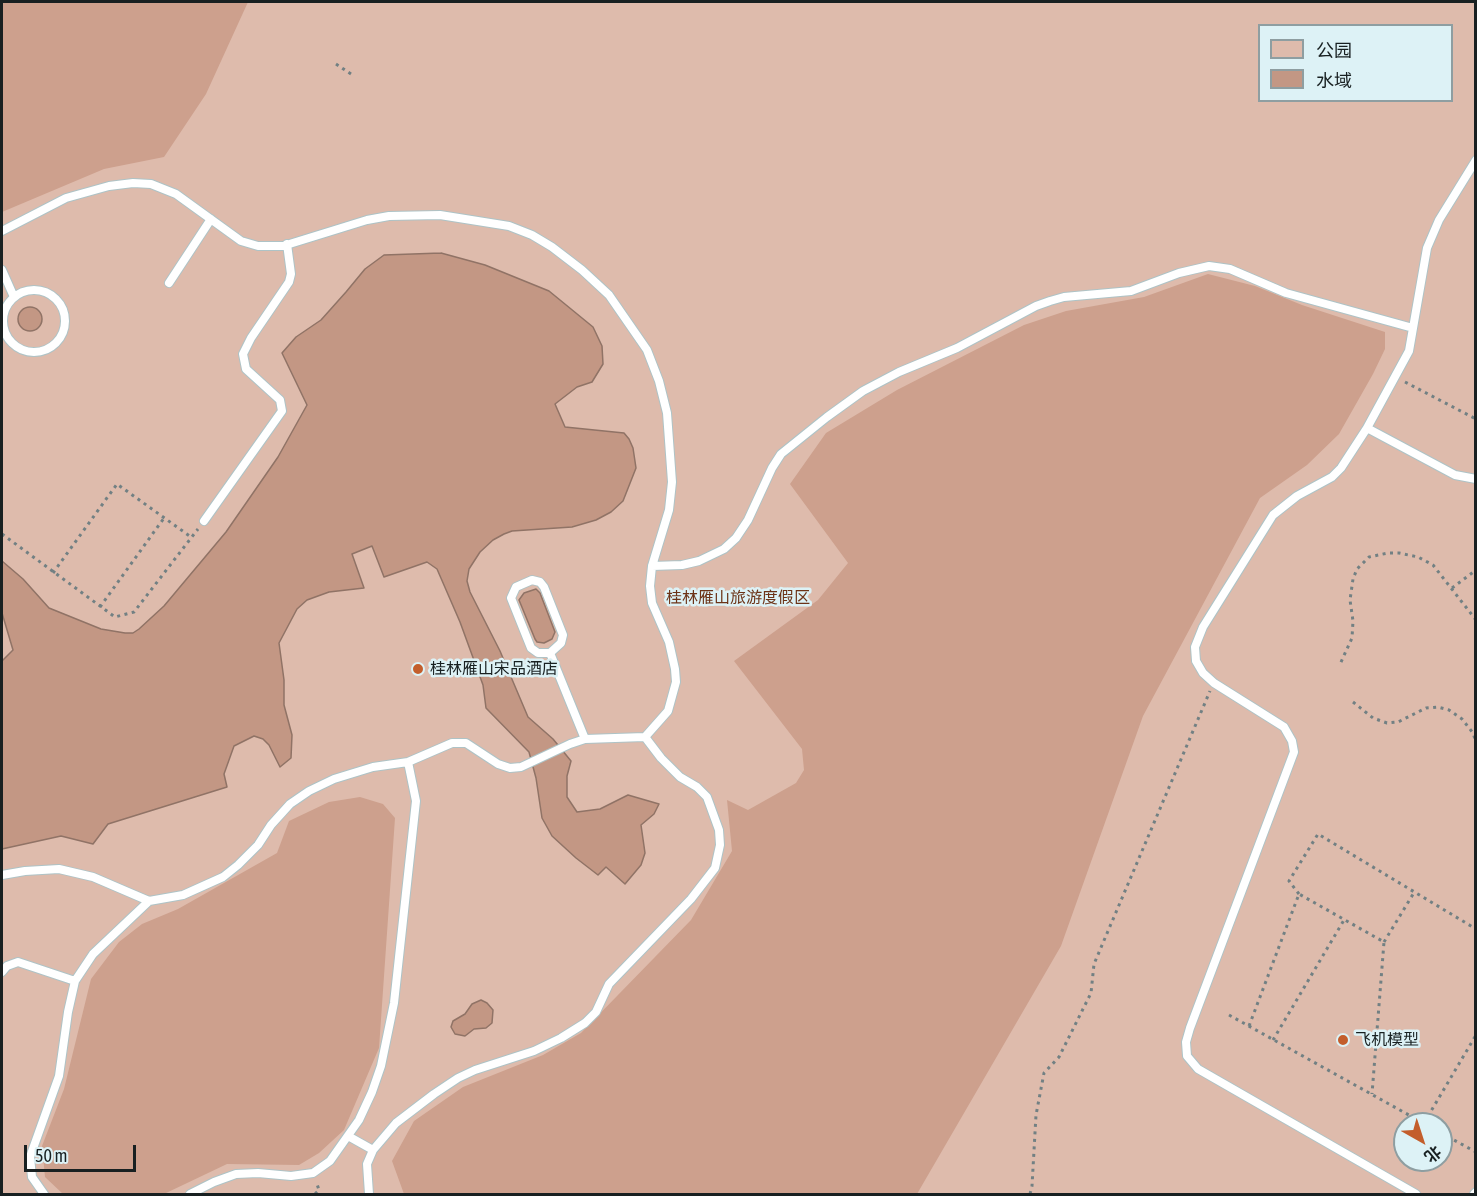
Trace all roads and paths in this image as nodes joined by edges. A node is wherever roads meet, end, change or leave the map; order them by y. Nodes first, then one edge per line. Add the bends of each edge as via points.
1 (336, 64) dead end
2 (354, 76) dead end
3 (1476, 160) edge
4 (211, 219) junction
5 (2, 231) edge
6 (287, 244) junction
7 (2, 270) edge
8 (169, 284) dead end
9 (14, 297) junction
10 (1413, 328) junction
11 (1396, 377) junction
12 (1476, 419) edge
13 (1367, 428) junction
14 (1476, 479) edge
15 (165, 518) junction
16 (204, 521) joint
17 (2, 534) edge
18 (191, 537) junction
19 (652, 566) junction
20 (1476, 570) edge
21 (53, 573) junction
22 (1452, 588) junction
23 (100, 607) junction
24 (1476, 620) edge
25 (550, 653) junction
26 (1341, 662) dead end
27 (1214, 683) junction
28 (1353, 702) dead end
29 (645, 737) junction
30 (585, 739) junction
31 (1475, 741) edge
32 (408, 762) junction
33 (2, 875) edge
34 (1415, 891) junction
35 (1299, 894) junction
36 (149, 901) junction
37 (1344, 920) junction
38 (1476, 929) edge
39 (1384, 942) junction
40 (2, 972) edge
41 (75, 981) junction
42 (1229, 1015) dead end
43 (1249, 1026) junction
44 (1476, 1035) edge
45 (1274, 1040) junction
46 (1372, 1094) junction
47 (1404, 1112) edge
48 (1432, 1112) edge
49 (348, 1136) junction
50 (1453, 1140) edge
51 (373, 1150) junction
52 (1476, 1152) edge
53 (44, 1194) edge
54 (190, 1194) edge
55 (369, 1194) edge
56 (1030, 1194) edge
57 (1416, 1194) edge

1 - 2 path
3 - 10 lane via 1439,220 1427,248
4 - 5 lane via 176,194 151,184 133,183 66,198
4 - 6 lane via 250,244
4 - 8 lane
6 - 16 lane via 289,282 243,354 246,369 280,400 282,411
6 - 19 lane via 367,219 440,215 509,226 552,247 582,270 609,295 647,350 667,412 672,482 669,510
7 - 9 lane
9 - 9 lane via 3,317 6,336 21,350 42,351 52,347 60,339 66,318 57,299 39,290
10 - 11 lane via 1409,351
10 - 19 lane via 1286,293 1230,269 1209,266 1131,291 1057,299 863,391 782,454 748,520 724,549 699,561
11 - 12 path
11 - 13 lane
13 - 14 lane via 1455,475
13 - 27 lane via 1332,477 1273,515 1203,627 1195,647 1196,661
15 - 18 path
15 - 21 path via 117,484
15 - 23 path
16 - 18 path
17 - 21 path
18 - 23 path via 134,612 115,617
19 - 29 lane via 652,603 669,642 676,682 668,711
20 - 22 path
21 - 23 path
22 - 24 path
22 - 26 path via 1433,565 1418,557 1393,552 1370,557 1353,579 1352,638
25 - 25 lane via 563,635 544,586 532,580 516,587 512,601 531,648 538,653
25 - 30 lane
27 - 56 path via 1094,964 1091,993 1059,1057 1044,1073 1036,1115
27 - 57 lane via 1284,727 1294,752 1190,1028 1187,1056 1198,1069
28 - 31 path via 1373,718 1387,723 1438,706 1462,719
29 - 30 lane
29 - 51 lane via 680,777 707,797 719,831 715,868 691,899 609,984 596,1012 585,1023 534,1051 458,1078 403,1117
30 - 32 lane via 521,767 498,764 466,743 452,743
32 - 36 lane via 373,767 309,791 290,804 258,845 224,877 183,895
32 - 49 lane via 416,801 390,1032 372,1092
33 - 36 lane via 58,869 93,877
34 - 35 path via 1318,834 1289,881
34 - 38 path
34 - 39 path
35 - 37 path
35 - 43 path
36 - 41 lane via 93,954
37 - 39 path
37 - 45 path
39 - 46 path
40 - 41 lane via 18,962
41 - 53 lane via 59,1076 30,1157 32,1177
42 - 43 path
43 - 45 path
44 - 48 path
45 - 46 path
46 - 47 path
49 - 51 lane
49 - 54 lane via 330,1161 314,1173 236,1174
50 - 52 path
51 - 55 lane via 367,1164

